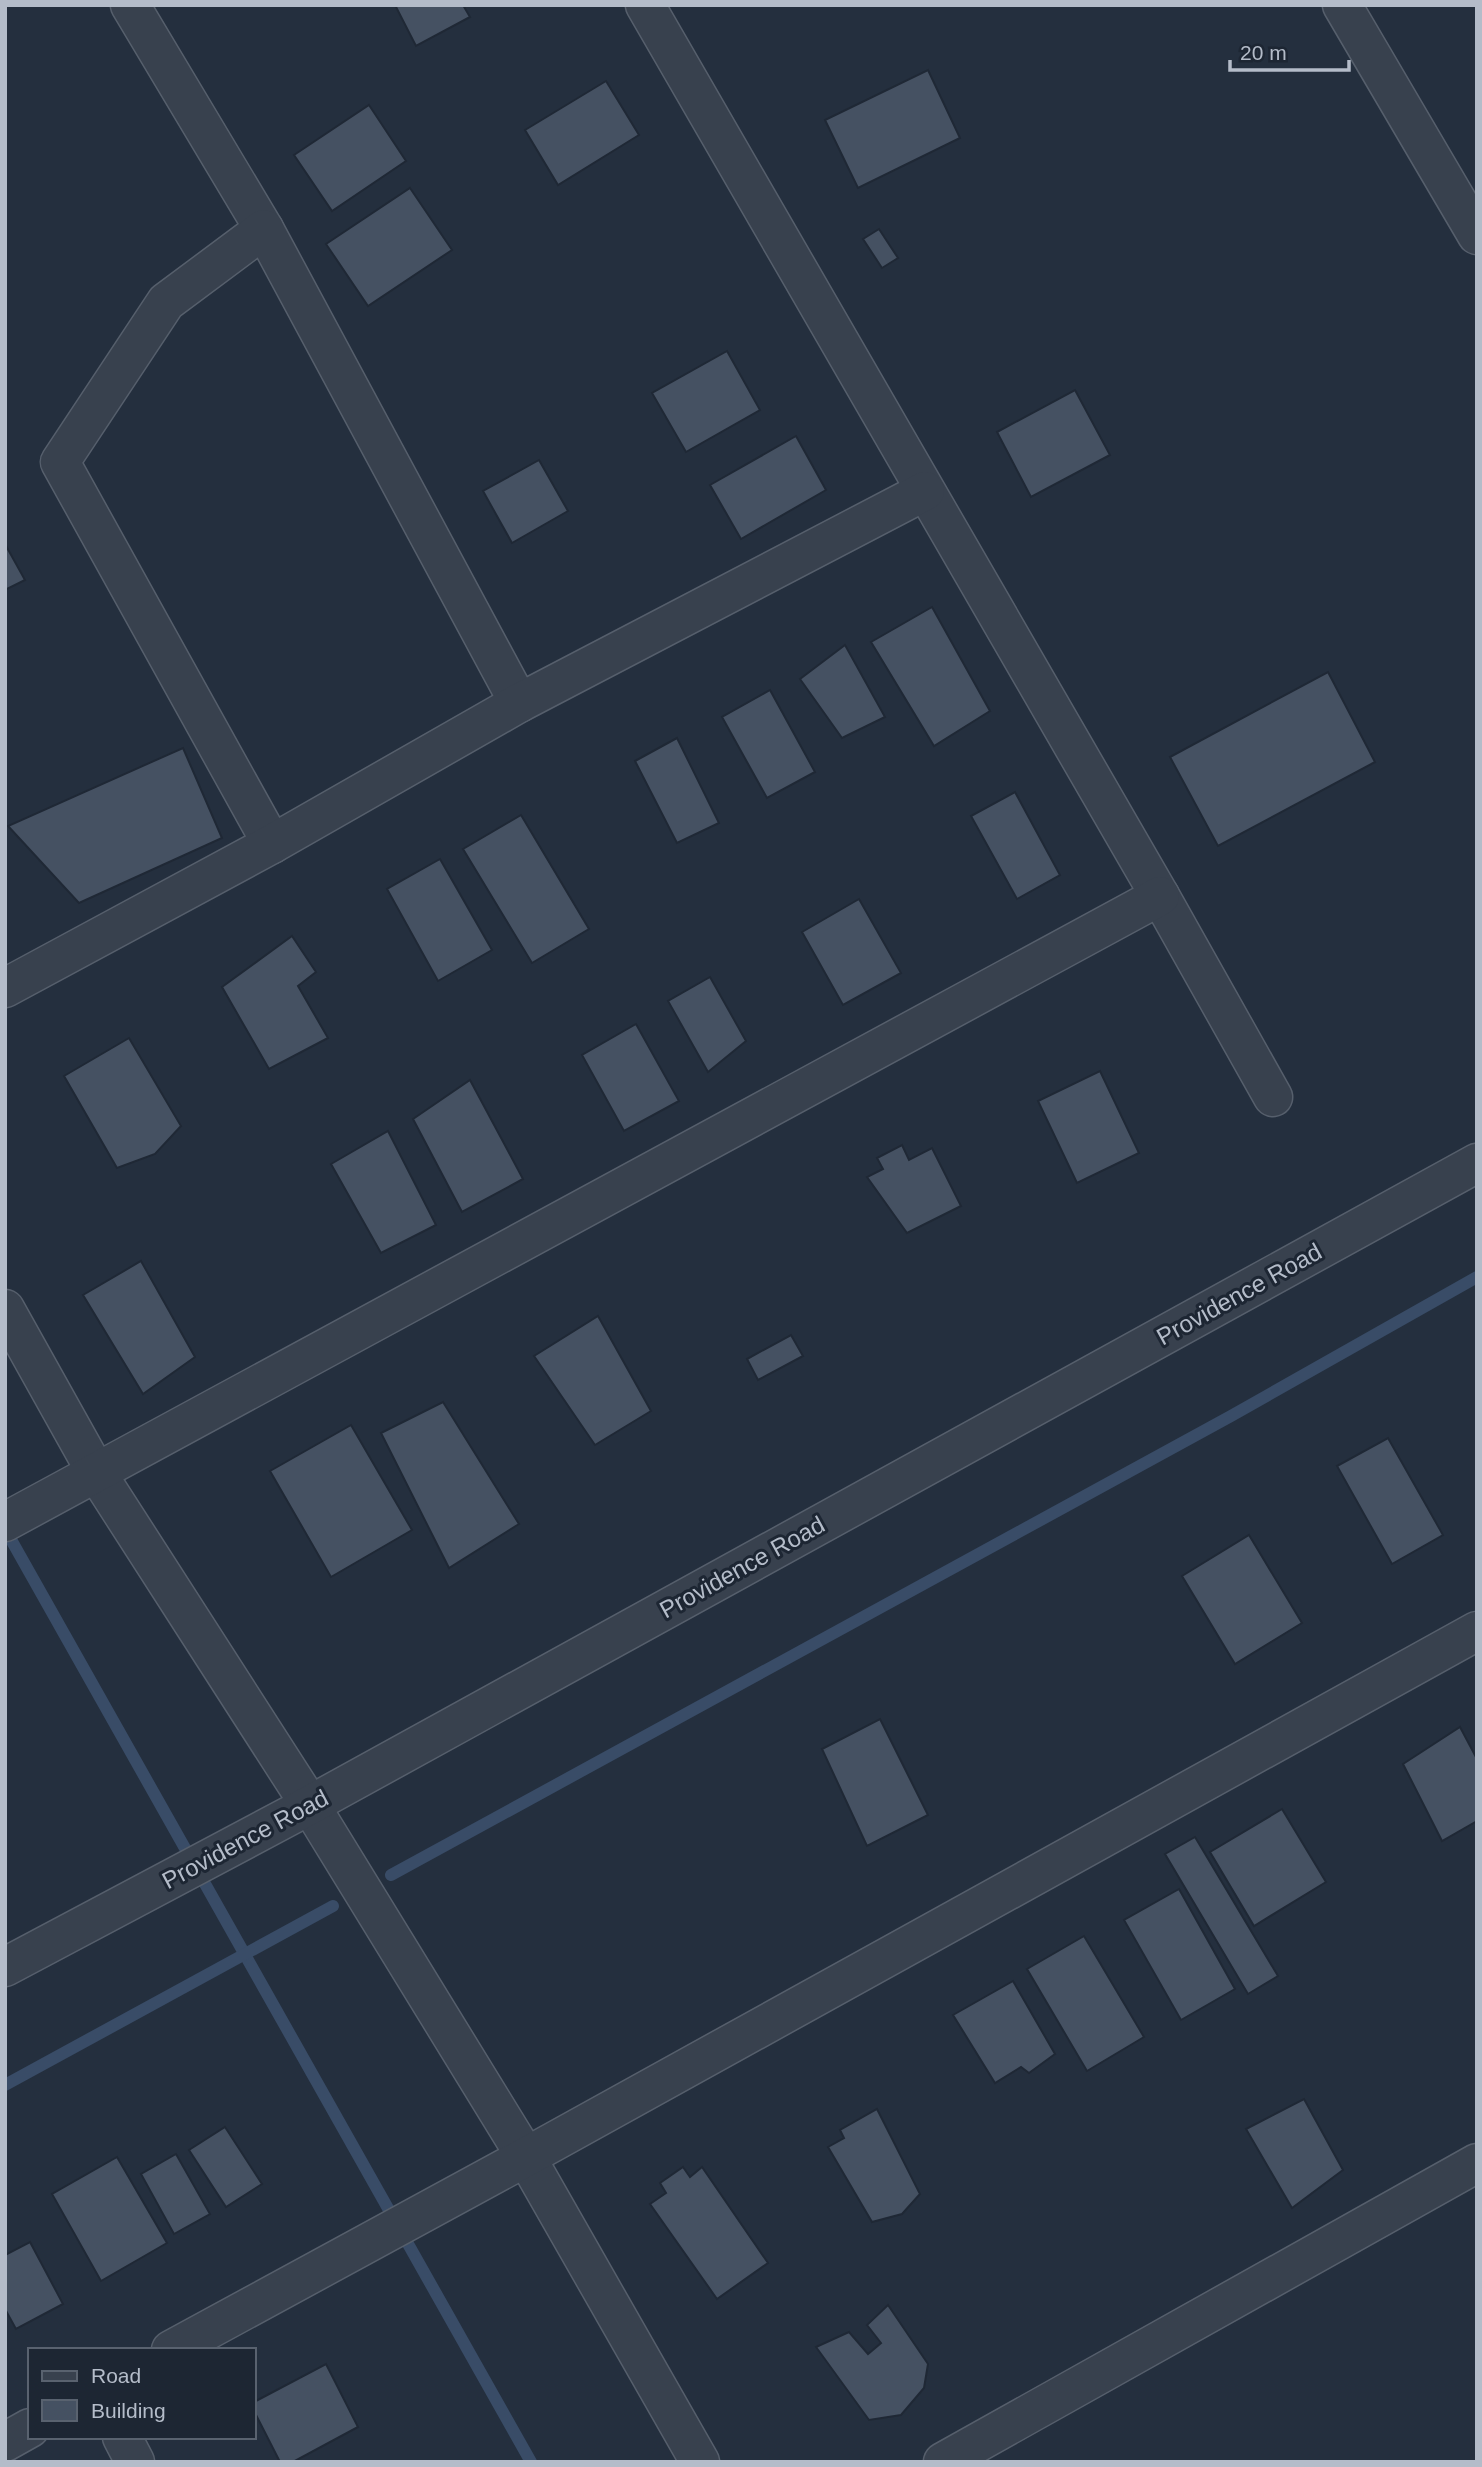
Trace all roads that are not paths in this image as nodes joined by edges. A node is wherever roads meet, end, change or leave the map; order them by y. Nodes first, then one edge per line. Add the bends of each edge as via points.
1 (130, 5) edge
2 (645, 5) edge
3 (1342, 5) edge
4 (264, 229) junction
5 (1477, 235) edge
6 (925, 491) junction
7 (519, 704) junction
8 (272, 844) junction
9 (1160, 896) junction
10 (5, 988) edge
11 (1273, 1097) dead end
12 (1477, 1163) edge
13 (5, 1309) edge
14 (96, 1472) junction
15 (5, 1522) edge
16 (1477, 1631) edge
17 (310, 1805) junction
18 (5, 1966) edge
19 (526, 2157) junction
20 (1477, 2163) edge
21 (175, 2348) edge
22 (28, 2429) edge
23 (122, 2439) edge
24 (5, 2441) edge
25 (135, 2462) edge
26 (700, 2462) edge
27 (943, 2462) edge

1 - 4 street
2 - 6 street
3 - 5 street
4 - 7 street
4 - 8 street via 166,302 60,462
6 - 7 street
6 - 9 street
7 - 8 street
8 - 10 street
9 - 11 street
9 - 14 street
12 - 17 street, Providence Road
13 - 14 street
14 - 15 street
14 - 17 street
16 - 19 street
17 - 18 street, Providence Road
17 - 19 street
19 - 21 street
19 - 26 street
20 - 27 street
22 - 24 street
23 - 25 street

